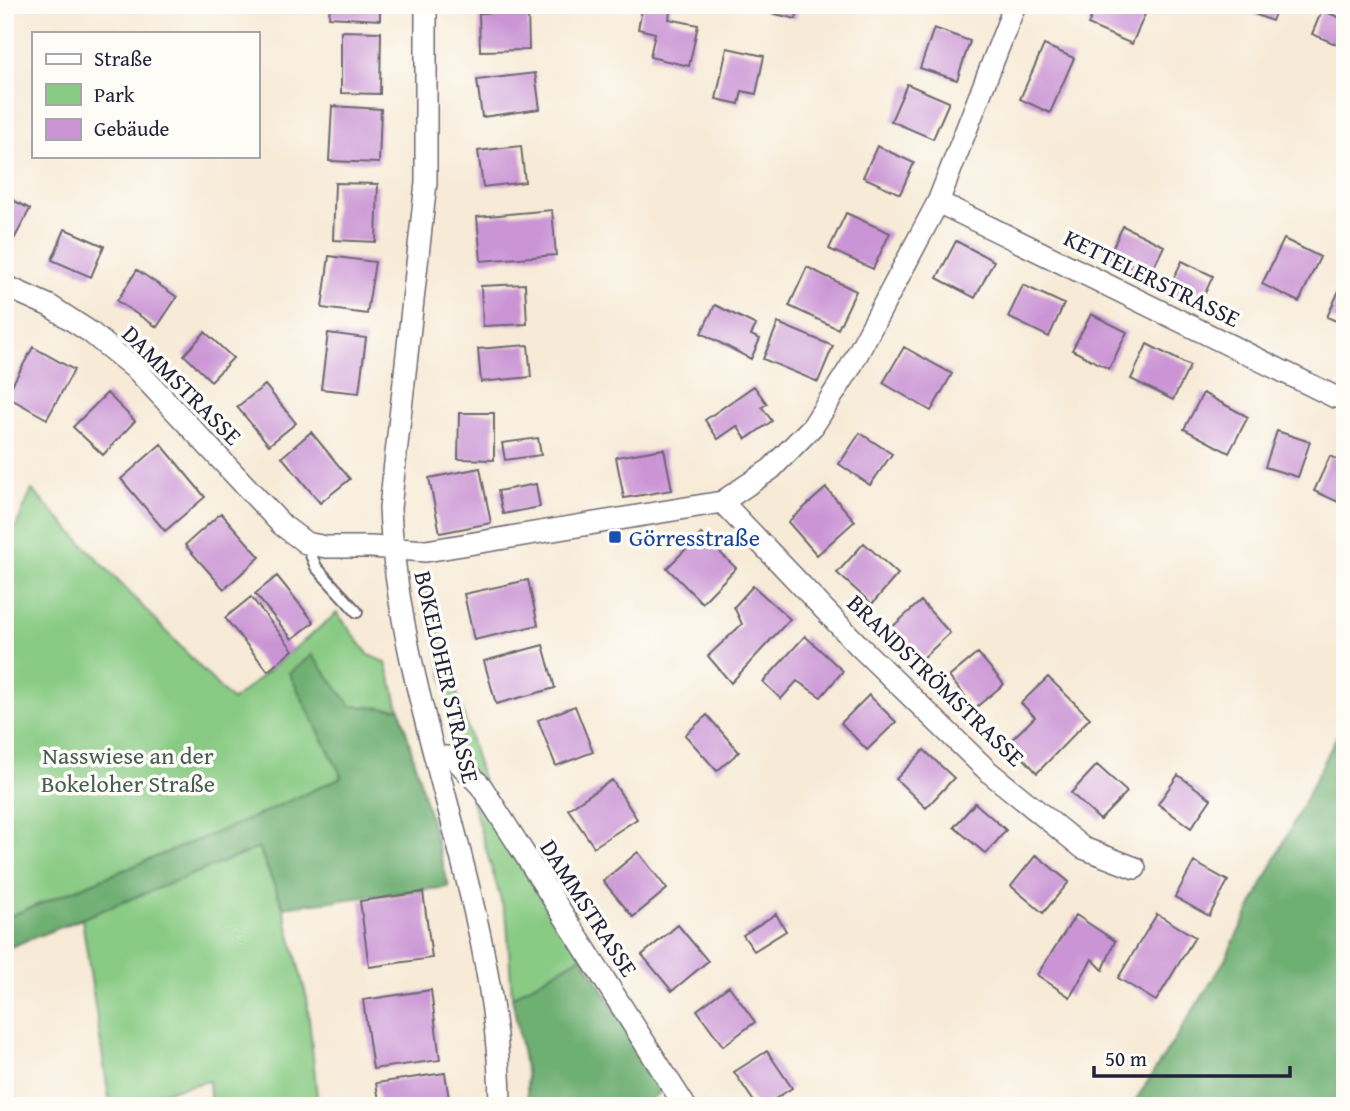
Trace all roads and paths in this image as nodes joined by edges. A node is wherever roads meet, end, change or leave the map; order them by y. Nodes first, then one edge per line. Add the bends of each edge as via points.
1 (426, 5) edge
2 (1015, 5) edge
3 (938, 202) junction
4 (5, 286) edge
5 (1345, 397) edge
6 (722, 502) junction
7 (306, 543) junction
8 (392, 548) junction
9 (358, 612) dead end
10 (436, 757) junction
11 (1135, 868) dead end
12 (500, 1106) edge
13 (685, 1106) edge

1 - 8 street, BOKELOHER STRASSE via 426,183 390,508
2 - 3 street
3 - 5 street, KETTELERSTRASSE via 1335,397
3 - 6 street via 850,368 813,426 771,469
4 - 7 street, DAMMSTRASSE via 50,306 138,371 282,525
6 - 8 street via 426,551
6 - 11 street, BRANDSTRÖMSTRASSE via 860,647 989,772 1083,848
7 - 8 street
7 - 9 lane, DAMMSTRASSE via 316,567
8 - 10 street, BOKELOHER STRASSE via 408,649
10 - 12 street, BOKELOHER STRASSE via 478,920 493,1004
10 - 13 street, DAMMSTRASSE via 453,757 481,786

